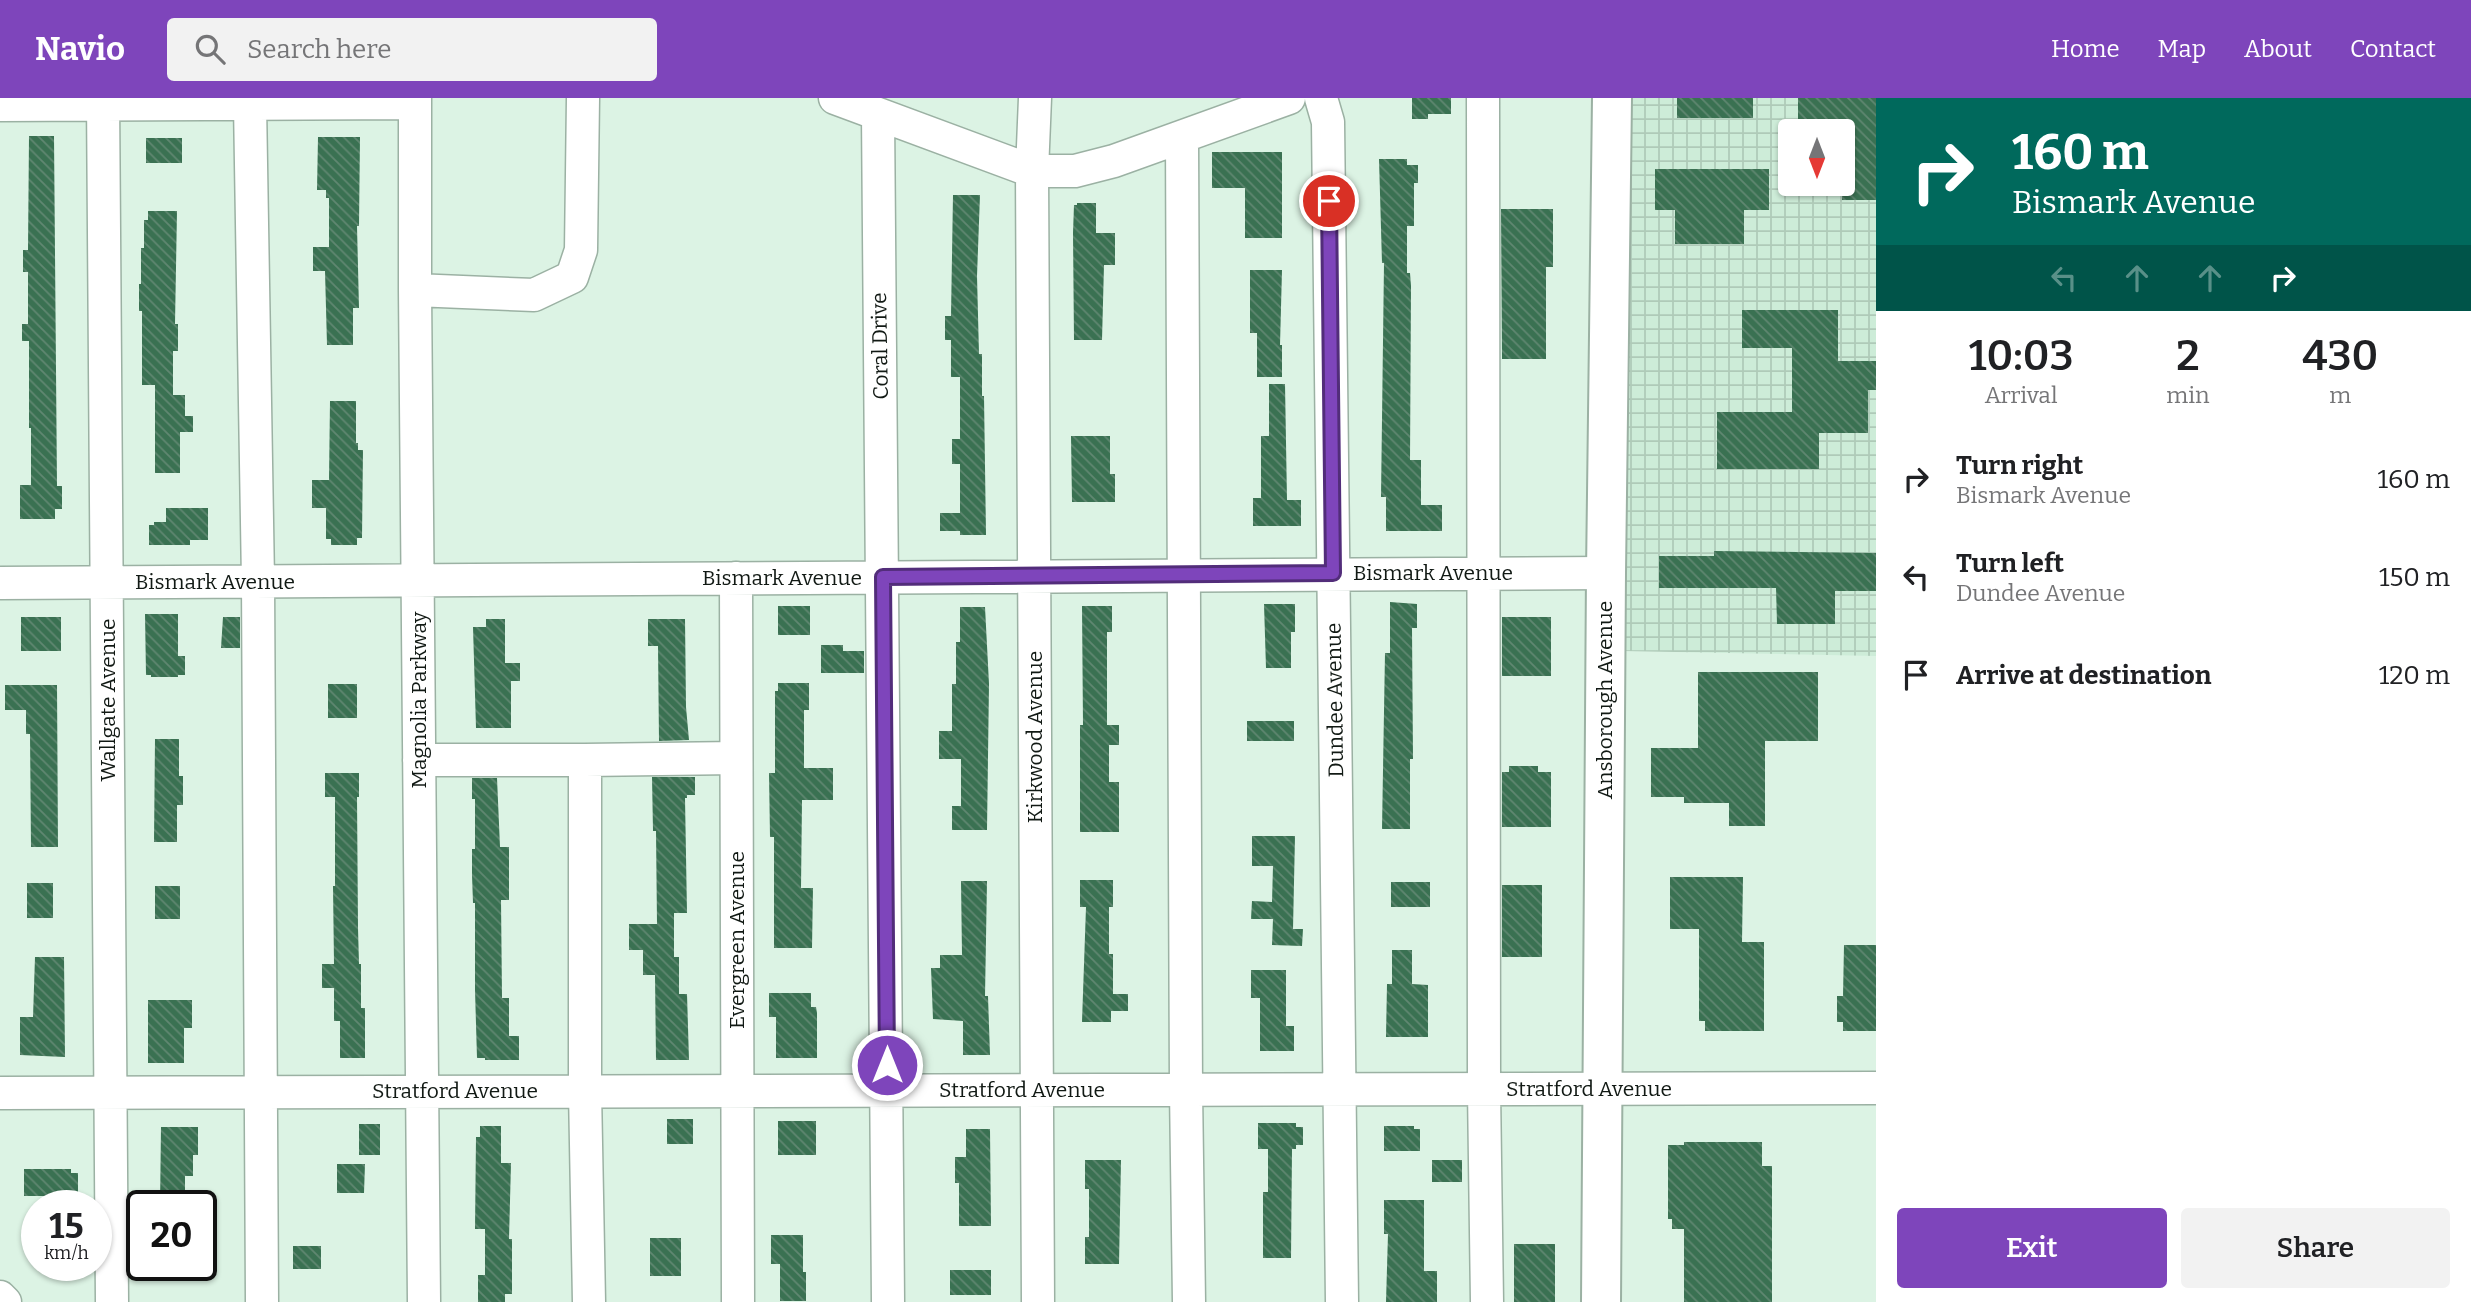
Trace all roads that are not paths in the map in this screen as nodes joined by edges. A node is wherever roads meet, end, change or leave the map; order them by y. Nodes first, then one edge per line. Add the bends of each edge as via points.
1 (583, 98) edge
2 (835, 98) edge
3 (1035, 98) edge
4 (1289, 98) edge
5 (1321, 98) edge
6 (1483, 98) edge
7 (1612, 98) edge
8 (103, 101) edge
9 (415, 101) edge
10 (250, 104) junction
11 (0, 105) edge
12 (878, 114) junction
13 (1182, 137) junction
14 (1032, 171) junction
15 (415, 290) junction
16 (1333, 573) junction
17 (1482, 573) junction
18 (1606, 573) junction
19 (1185, 574) junction
20 (1034, 576) junction
21 (883, 577) junction
22 (736, 578) junction
23 (418, 580) junction
24 (258, 581) junction
25 (107, 582) junction
26 (0, 583) edge
27 (736, 758) junction
28 (419, 760) junction
29 (585, 760) junction
30 (1876, 1088) edge
31 (1603, 1089) junction
32 (887, 1090) junction
33 (1037, 1090) junction
34 (1186, 1090) junction
35 (1340, 1090) junction
36 (1483, 1090) junction
37 (262, 1091) junction
38 (422, 1091) junction
39 (585, 1091) junction
40 (737, 1091) junction
41 (111, 1092) junction
42 (0, 1093) edge
43 (0, 1297) edge
44 (5, 1302) edge
45 (112, 1302) edge
46 (262, 1302) edge
47 (424, 1302) edge
48 (589, 1302) edge
49 (738, 1302) edge
50 (887, 1302) edge
51 (1038, 1302) edge
52 (1189, 1302) edge
53 (1342, 1302) edge
54 (1487, 1302) edge
55 (1601, 1302) edge

1 - 15 street via 581,250 572,277 534,295
2 - 12 street
3 - 14 street, Kirkwood Avenue
4 - 13 street
5 - 16 street, Dundee Avenue via 1328,122
6 - 17 street
7 - 18 main road, Ansborough Avenue
8 - 10 street
8 - 11 street
8 - 25 street, Wallgate Avenue
9 - 10 street
9 - 15 street, Magnolia Parkway
10 - 24 street
12 - 14 street
12 - 21 street, Coral Drive
13 - 14 street via 1075,172
13 - 19 street
14 - 20 street, Kirkwood Avenue
15 - 23 street, Magnolia Parkway
16 - 17 street, Bismark Avenue
16 - 19 street, Bismark Avenue
16 - 35 street, Dundee Avenue
17 - 18 street, Bismark Avenue
17 - 36 street
18 - 31 main road, Ansborough Avenue
19 - 20 street, Bismark Avenue
19 - 34 street
20 - 21 street, Bismark Avenue
20 - 33 street, Kirkwood Avenue
21 - 22 street, Bismark Avenue
21 - 32 street, Coral Drive
22 - 23 street, Bismark Avenue
22 - 27 street, Evergreen Avenue
23 - 24 street, Bismark Avenue
23 - 28 street, Magnolia Parkway
24 - 25 street, Bismark Avenue
24 - 37 street
25 - 26 street, Bismark Avenue
25 - 41 street, Wallgate Avenue
27 - 29 street
27 - 40 street, Evergreen Avenue
28 - 29 street
28 - 38 street, Magnolia Parkway
29 - 39 street
30 - 31 street, Stratford Avenue
31 - 36 street, Stratford Avenue
31 - 55 main road, Ansborough Avenue
32 - 33 street, Stratford Avenue
32 - 40 street, Stratford Avenue
32 - 50 street, Coral Drive
33 - 34 street, Stratford Avenue
33 - 51 street, Kirkwood Avenue
34 - 35 street, Stratford Avenue
34 - 52 street
35 - 36 street, Stratford Avenue
35 - 53 street, Dundee Avenue
36 - 54 street
37 - 38 street, Stratford Avenue
37 - 41 street, Stratford Avenue
37 - 46 street
38 - 39 street, Stratford Avenue
38 - 47 street, Magnolia Parkway
39 - 40 street, Stratford Avenue
39 - 48 street
40 - 49 street, Evergreen Avenue
41 - 42 street, Stratford Avenue
41 - 45 street, Wallgate Avenue
43 - 44 street

